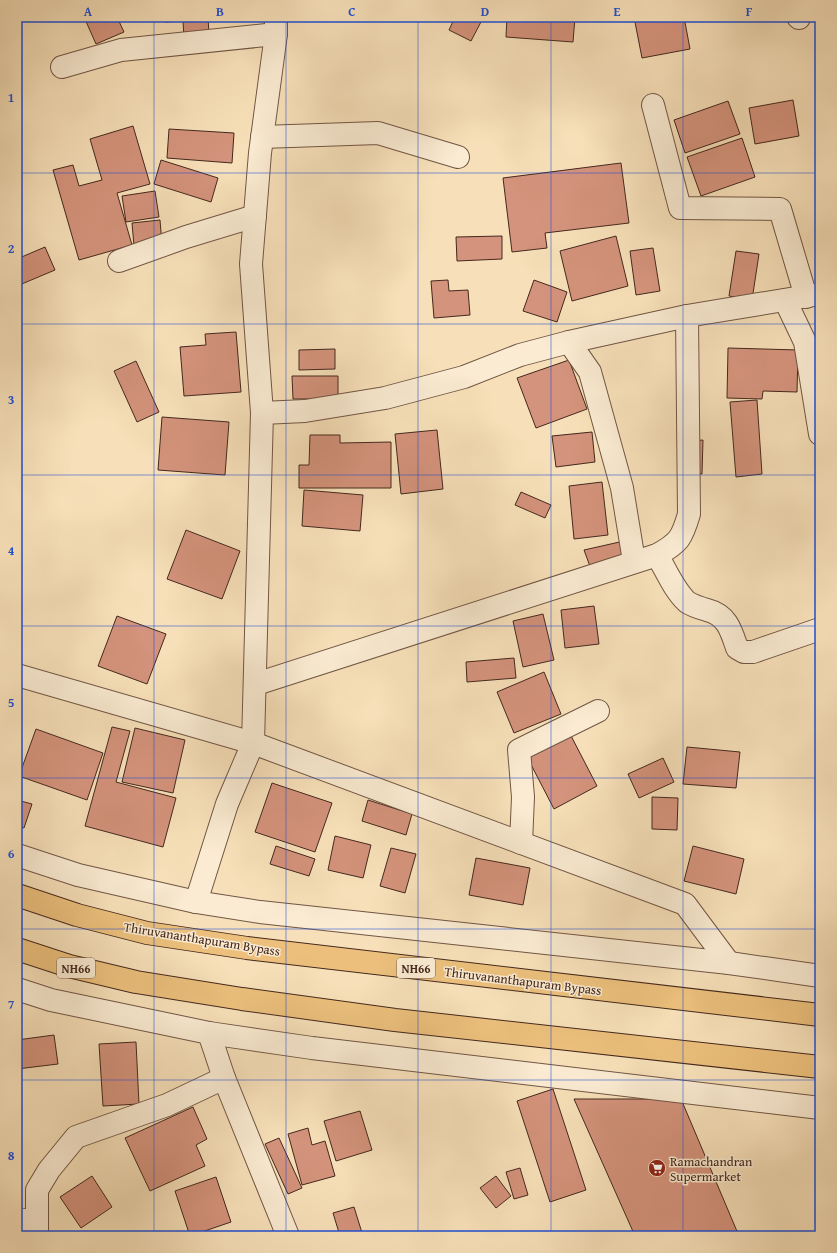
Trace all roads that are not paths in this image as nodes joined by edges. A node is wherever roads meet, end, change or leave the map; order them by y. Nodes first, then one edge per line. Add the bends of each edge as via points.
1 (276, 26) edge
2 (62, 67) dead end
3 (653, 106) dead end
4 (262, 137) junction
5 (458, 157) dead end
6 (255, 216) junction
7 (119, 261) dead end
8 (804, 297) edge
9 (687, 316) junction
10 (569, 342) junction
11 (262, 413) junction
12 (820, 434) edge
13 (657, 555) junction
14 (634, 561) junction
15 (820, 629) edge
16 (17, 675) edge
17 (256, 684) junction
18 (598, 711) dead end
19 (253, 743) junction
20 (521, 843) junction
21 (17, 855) edge
22 (17, 895) edge
23 (196, 902) junction
24 (17, 949) edge
25 (729, 963) junction
26 (820, 976) edge
27 (17, 989) edge
28 (820, 1015) edge
29 (209, 1033) junction
30 (820, 1067) edge
31 (224, 1078) junction
32 (820, 1108) edge
33 (31, 1226) edge
34 (288, 1236) edge

1 - 2 street via 121,50
1 - 4 street
3 - 8 street via 680,208 780,209
4 - 5 street via 378,133
4 - 6 street
6 - 7 street
6 - 11 street via 251,264
8 - 9 street
8 - 12 street via 805,342
9 - 10 street
9 - 13 street via 689,514 683,535 670,548
10 - 11 street via 520,355 464,377 385,398 305,411
10 - 14 street via 590,372 622,488
11 - 17 street
13 - 14 street
13 - 15 street via 687,602 718,613 726,620 737,648 744,652 753,652
14 - 17 street
16 - 19 street
17 - 19 street
18 - 20 street via 518,750 523,797
19 - 20 street
19 - 23 street via 227,804
20 - 25 street via 685,904
21 - 23 street via 78,875
22 - 28 highway, Thiruvananthapuram Bypass / NH66 via 77,915 147,933 247,948
23 - 25 street via 260,912
24 - 30 highway, NH66 via 69,966 136,982 242,999 395,1020
25 - 26 street
27 - 29 street via 51,1000
29 - 31 street
29 - 32 street via 328,1050
31 - 33 street via 167,1105 76,1136 36,1190
31 - 34 street via 264,1171

